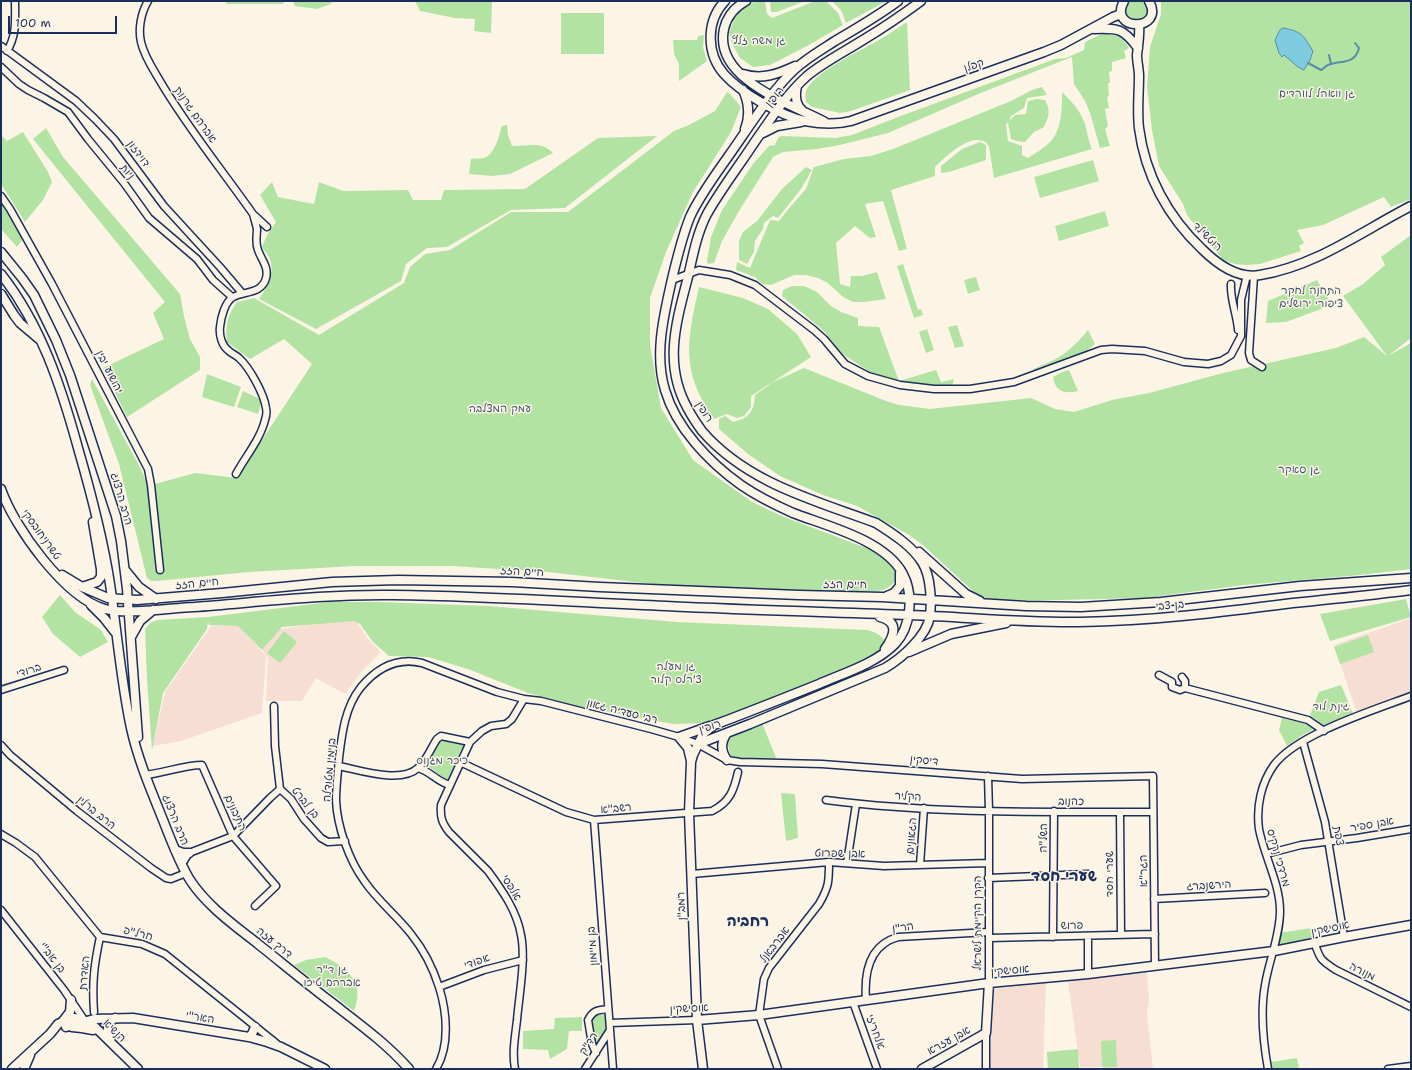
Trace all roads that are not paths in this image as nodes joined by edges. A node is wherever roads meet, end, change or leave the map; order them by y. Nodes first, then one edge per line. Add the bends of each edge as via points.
1 (15, 1) edge
2 (148, 1) edge
3 (721, 1) edge
4 (725, 1) edge
5 (743, 1) edge
6 (898, 1) edge
7 (921, 1) edge
8 (1124, 1) edge
9 (1149, 1) edge
10 (717, 12) junction
11 (1121, 14) junction
12 (1139, 25) junction
13 (1091, 29) junction
14 (1, 46) edge
15 (7, 51) junction
16 (1138, 52) junction
17 (803, 62) junction
18 (1, 67) edge
19 (739, 72) junction
20 (798, 86) junction
21 (743, 89) junction
22 (772, 96) junction
23 (784, 103) junction
24 (766, 104) junction
25 (777, 111) junction
26 (804, 112) junction
27 (806, 121) junction
28 (829, 124) junction
29 (743, 135) junction
30 (759, 136) junction
31 (1, 196) edge
32 (1411, 206) edge
33 (253, 214) junction
34 (266, 227) dead end
35 (1, 252) edge
36 (1, 274) edge
37 (688, 274) junction
38 (1251, 275) junction
39 (672, 280) junction
40 (1231, 284) dead end
41 (242, 293) junction
42 (1, 294) edge
43 (232, 298) junction
44 (1237, 342) junction
45 (43, 343) junction
46 (1262, 367) dead end
47 (236, 474) dead end
48 (1, 490) edge
49 (91, 494) junction
50 (902, 542) junction
51 (896, 564) junction
52 (125, 569) junction
53 (54, 570) junction
54 (160, 570) dead end
55 (1411, 578) edge
56 (82, 587) junction
57 (1410, 592) edge
58 (882, 597) junction
59 (909, 598) junction
60 (85, 599) junction
61 (112, 599) junction
62 (156, 599) junction
63 (931, 599) junction
64 (128, 600) junction
65 (984, 603) junction
66 (153, 610) junction
67 (114, 611) junction
68 (128, 611) junction
69 (868, 614) junction
70 (908, 615) junction
71 (930, 616) junction
72 (1025, 620) junction
73 (116, 633) junction
74 (131, 638) junction
75 (904, 654) junction
76 (879, 656) junction
77 (64, 670) dead end
78 (1159, 675) dead end
79 (1182, 678) dead end
80 (1185, 688) junction
81 (1, 690) edge
82 (1411, 696) edge
83 (524, 699) junction
84 (541, 701) joint
85 (274, 706) dead end
86 (714, 725) junction
87 (1324, 731) junction
88 (727, 734) junction
89 (679, 737) junction
90 (470, 742) junction
91 (1303, 742) junction
92 (698, 744) junction
93 (1, 745) edge
94 (727, 760) junction
95 (460, 762) junction
96 (691, 762) junction
97 (338, 766) junction
98 (418, 768) junction
99 (738, 772) dead end
100 (145, 775) junction
101 (988, 776) junction
102 (1153, 776) joint
103 (450, 785) junction
104 (280, 789) junction
105 (826, 800) dead end
106 (856, 804) junction
107 (924, 808) junction
108 (989, 811) junction
109 (1054, 811) junction
110 (1120, 812) junction
111 (1153, 812) junction
112 (689, 813) junction
113 (594, 820) junction
114 (1411, 829) edge
115 (1, 834) edge
116 (233, 836) junction
117 (345, 841) junction
118 (1329, 842) junction
119 (175, 850) junction
120 (189, 853) junction
121 (1266, 854) junction
122 (829, 862) junction
123 (847, 863) junction
124 (988, 863) junction
125 (182, 864) junction
126 (920, 865) junction
127 (186, 873) junction
128 (692, 874) junction
129 (1088, 874) dead end
130 (1053, 876) junction
131 (988, 878) junction
132 (1265, 893) dead end
133 (1154, 899) junction
134 (255, 906) dead end
135 (1, 910) edge
136 (1411, 926) edge
137 (1155, 934) junction
138 (989, 935) junction
139 (1121, 935) junction
140 (1088, 936) junction
141 (100, 937) junction
142 (1053, 937) junction
143 (1344, 937) junction
144 (1315, 944) junction
145 (1274, 951) junction
146 (523, 960) junction
147 (1155, 966) junction
148 (1088, 974) junction
149 (989, 984) junction
150 (439, 987) junction
151 (71, 1000) junction
152 (866, 1000) junction
153 (852, 1002) junction
154 (1411, 1007) edge
155 (608, 1009) junction
156 (94, 1012) dead end
157 (759, 1015) junction
158 (115, 1018) junction
159 (697, 1020) junction
160 (85, 1021) junction
161 (64, 1024) junction
162 (255, 1027) junction
163 (610, 1027) junction
164 (93, 1030) junction
165 (986, 1033) junction
166 (249, 1037) junction
167 (110, 1041) junction
168 (281, 1047) junction
169 (32, 1051) junction
170 (596, 1053) junction
171 (126, 1058) junction
172 (1411, 1066) edge
173 (12, 1069) edge
174 (24, 1069) edge
175 (138, 1069) edge
176 (325, 1069) edge
177 (409, 1069) edge
178 (436, 1069) edge
179 (515, 1069) edge
180 (585, 1069) edge
181 (613, 1069) edge
182 (703, 1069) edge
183 (778, 1069) edge
184 (877, 1069) edge
185 (922, 1069) edge
186 (986, 1069) edge
187 (1268, 1069) edge
188 (1388, 1069) edge

1 - 15 street via 16,25
2 - 33 street, אברהם גרנות via 143,12 140,32 145,54 176,107
3 - 10 street
4 - 10 street, קפלן
5 - 19 street via 731,13 723,37 726,55
6 - 17 street, רופין
7 - 20 street, רופין via 817,68
8 - 11 street
9 - 12 street via 1149,18
10 - 21 street, קפלן via 711,29 715,60 724,74
11 - 12 street via 1130,24
11 - 13 street, קפלן
12 - 16 street, רוטשילד
13 - 16 street via 1120,30 1128,36
13 - 28 street, קפלן via 1061,45 1021,61 851,121
14 - 15 street, דוידזון
15 - 41 street, דוידזון via 76,101 95,119 114,139 164,206
16 - 38 street, רוטשילד via 1140,132 1159,194 1176,222 1208,255 1230,270
17 - 19 street via 781,73 767,76
17 - 22 street, רופין
18 - 43 street, ניות via 28,90 68,112 149,218 197,259 213,280
19 - 22 street
20 - 23 street, רופין
20 - 26 street via 796,101
21 - 24 street, קפלן
21 - 29 street via 748,104 747,124
22 - 23 street
22 - 24 street, רופין
23 - 25 street, רופין
23 - 26 street
24 - 25 street, קפלן
24 - 29 street, רופין
25 - 27 street, קפלן
25 - 30 street, רופין
26 - 28 street
27 - 28 street, קפלן
27 - 30 street via 775,127
29 - 39 street, רופין via 695,207 684,234
30 - 37 street, רופין via 707,214 697,238
31 - 54 street, יהושוע יבין via 52,284 148,469
32 - 38 street, רוטשילד via 1317,257 1284,270
33 - 34 street, אברהם גרנות
33 - 41 street via 257,228 256,244 266,267 266,278 258,289
35 - 52 street, הרב הרצוג via 34,295 56,340 114,511
36 - 45 street, הרב הרצוג via 24,306
37 - 39 street
37 - 44 street via 699,270 730,275 755,285 814,330 845,364 854,370 900,385 970,388 1014,382 1094,352 1112,349 1145,351 1184,362 1208,364 1231,355
37 - 50 street, רופין via 676,329 674,368 682,399 701,430 730,458 761,478 876,523
38 - 44 street via 1241,300 1241,332
38 - 46 street via 1249,353 1251,360
39 - 51 street, רופין via 660,342 660,369 665,393 690,438 739,484 752,492 790,512 868,542 886,553
40 - 44 street via 1230,295 1237,326
41 - 43 street
42 - 45 street via 20,323
43 - 47 street via 222,317 220,337 228,350 238,356 246,366 263,397 266,410 260,433
45 - 49 street, הרב הרצוג via 72,426
48 - 53 street, טשרניחובסקי via 20,528
49 - 56 street via 101,573 97,582
49 - 61 street, הרב הרצוג via 106,555
50 - 63 street, רופין via 922,562 928,576
50 - 65 street via 922,554 966,594
51 - 58 street via 901,578 900,586 894,593
51 - 59 street, רופין via 905,578
52 - 62 street via 139,587
52 - 64 street, הרב הרצוג
53 - 56 street, טשרניחובסקי
53 - 60 street, טשרניחובסקי via 68,586
55 - 65 street, בן צבי via 1300,586 1161,602 1081,607
56 - 61 street, טשרניחובסקי
57 - 72 street, בן צבי via 1156,618 1087,622
58 - 59 street, חיים הזז
58 - 62 street, חיים הזז via 512,582 398,580 332,582
59 - 63 street, חיים הזז
59 - 70 street, רופין
60 - 67 street, טשרניחובסקי via 98,607
60 - 73 street
61 - 64 street, חיים הזז
61 - 67 street, הרב הרצוג
62 - 64 street, חיים הזז
63 - 65 street, בן צבי
63 - 71 street, רופין
64 - 68 street, הרב הרצוג
66 - 68 street, חיים הזז
66 - 69 street, חיים הזז via 337,596 393,595
66 - 74 street via 140,621
67 - 68 street, חיים הזז
67 - 73 street, הרב הרצוג
68 - 74 street, הרב הרצוג
69 - 70 street, חיים הזז
69 - 76 street via 888,619 893,625 891,639
70 - 71 street, חיים הזז
70 - 76 street, רופין via 901,637
71 - 72 street, בן צבי
71 - 75 street, רופין via 922,634
72 - 75 street via 952,634
73 - 100 street, הרב הרצוג via 131,727
74 - 100 street, הרב הרצוג via 137,732
75 - 88 street, רופין via 874,673
76 - 86 street, רופין via 858,668
77 - 81 street, ברודי
78 - 80 street via 1172,682 1172,687 1177,690
79 - 80 street via 1185,681
80 - 87 street via 1308,720
82 - 87 street, מרדכי נרקיס
83 - 84 street, בנימין מטודלה
83 - 90 street via 506,724 491,726
83 - 97 street, בנימין מטודלה via 497,692 415,662 401,661 391,664 369,678 351,705
84 - 89 street, רבי סעדיה גאון
85 - 104 street, בן לברט
86 - 89 street
86 - 92 street, רופין via 703,734
87 - 91 street, מרדכי נרקיס
88 - 92 street, רופין
88 - 94 street via 721,746
89 - 92 street, רבי סעדיה גאון
89 - 96 street via 688,748
90 - 95 street, אלפסי
90 - 98 street via 441,736
91 - 118 street, צפת
91 - 121 street, מרדכי נרקיס via 1274,765 1264,785 1258,804 1258,818
92 - 94 street, דיסקין
92 - 96 street, רמב"ן
93 - 127 street, הרב ברלין via 77,811 151,868 171,879
94 - 101 street, דיסקין via 752,764 822,764
95 - 103 street, אלפסי
95 - 113 street, רשב"א via 566,812
96 - 112 street, רמב"ן
97 - 98 street via 388,775 408,774
97 - 117 street, בנימין מטודלה via 337,809
98 - 103 street via 425,770 441,783
99 - 112 street, רשב"א via 729,798 722,806 712,811
100 - 116 street, התיבונים via 202,765
100 - 119 street, הרב הרצוג
101 - 102 street, דיסקין via 1022,779
101 - 108 street, הקרן הקיימת לישראל
102 - 111 street, הגר"א
103 - 146 street, אלפסי via 441,805 440,813 444,825 488,871 509,903 522,936
104 - 116 street
104 - 117 street, בן לברט via 291,799 321,838 328,842
105 - 106 street, הקליר
106 - 107 street, הקליר
106 - 123 street
107 - 108 street, הקליר
107 - 126 street, הגאונים
108 - 109 street, כהנוב
108 - 124 street, הקרן הקיימת לישראל
109 - 110 street, כהנוב
109 - 130 street, השל"ה
110 - 111 street, כהנוב
110 - 139 street, שערי חסד
111 - 133 street, הגר"א
112 - 113 street, רשב"א
112 - 128 street, רמב"ן
113 - 155 street, בן מיימון
114 - 118 street, אבן ספיר
115 - 141 street via 35,857
116 - 120 street
116 - 134 street, התיבונים via 276,886
117 - 150 street, בנימין מטודלה via 364,882 418,944
118 - 121 street, אבן ספיר via 1301,845
118 - 143 street, צפת
119 - 120 street
119 - 125 street, הרב הרצוג
120 - 125 street
121 - 145 street, מרדכי נרקיס via 1280,905
122 - 123 street, אבן שפרוט
122 - 128 street, אבן שפרוט
122 - 157 street, אברבאנל via 826,892 769,968 764,979
123 - 126 street, אבן שפרוט
124 - 126 street, אבן שפרוט
124 - 131 street, הקרן הקיימת לישראל
125 - 127 street, הרב הרצוג
127 - 177 street, דרך עזה via 207,900 237,927 382,1042
128 - 159 street, רמב"ן
129 - 130 street
130 - 131 street
130 - 142 street, השל"ה
131 - 138 street, הקרן הקיימת לישראל
132 - 133 street, הירשנברג
133 - 137 street, הגר"א
135 - 151 street, בן אב"י
136 - 143 street, אוסישקין
137 - 139 street, פרוש
137 - 147 street, הגר"א
138 - 142 street, פרוש
138 - 149 street, הקרן הקיימת לישראל
138 - 152 street, הר"ן via 898,937 886,941 875,952 869,964 865,985
139 - 140 street, פרוש
140 - 142 street, פרוש
140 - 148 street
141 - 156 street, האדרת via 94,965
141 - 162 street, חרל"פ via 142,944 165,954
143 - 144 street, אוסישקין
144 - 145 street, אוסישקין
144 - 154 street, מנורה via 1319,958 1325,963
145 - 147 street, אוסישקין
145 - 187 street, מרדכי נרקיס via 1265,984 1262,1012
146 - 150 street, אפודי via 484,970
146 - 179 street, אלפסי via 514,1049
147 - 148 street, אוסישקין
148 - 149 street, אוסישקין
149 - 152 street, אוסישקין
149 - 165 street, הקרן הקיימת לישראל
150 - 178 street, בנימין מטודלה via 445,1013 446,1035
151 - 160 street, בן אב"י
151 - 161 street via 70,1012
152 - 153 street, אוסישקין
153 - 157 street, אוסישקין
153 - 184 street, אלחריזי
155 - 163 street, בן מיימון
155 - 170 street via 597,1010 588,1020
157 - 159 street, אוסישקין
157 - 183 street, אברבאנל
158 - 160 street, האר"י
158 - 166 street, האר"י via 144,1019
158 - 167 street via 108,1026
159 - 163 street, אוסישקין
159 - 182 street, רמב"ן
160 - 161 street, האר"י
160 - 164 street, הנשיא
160 - 167 street, הנשיא
161 - 164 street, הנשיא
161 - 169 street, הנשיא
162 - 166 street
162 - 168 street, חרל"פ
163 - 170 street, רד"ק
163 - 181 street, בן מיימון
164 - 171 street, הנשיא via 113,1050
165 - 185 street, אבן עזרא
165 - 186 street, הקרן הקיימת לישראל
166 - 168 street, האר"י
167 - 171 street, הנשיא
168 - 176 street, האר"י
169 - 173 street, הנשיא
169 - 174 street, הנשיא
170 - 180 street, רד"ק
171 - 175 street, הנשיא
172 - 188 street

